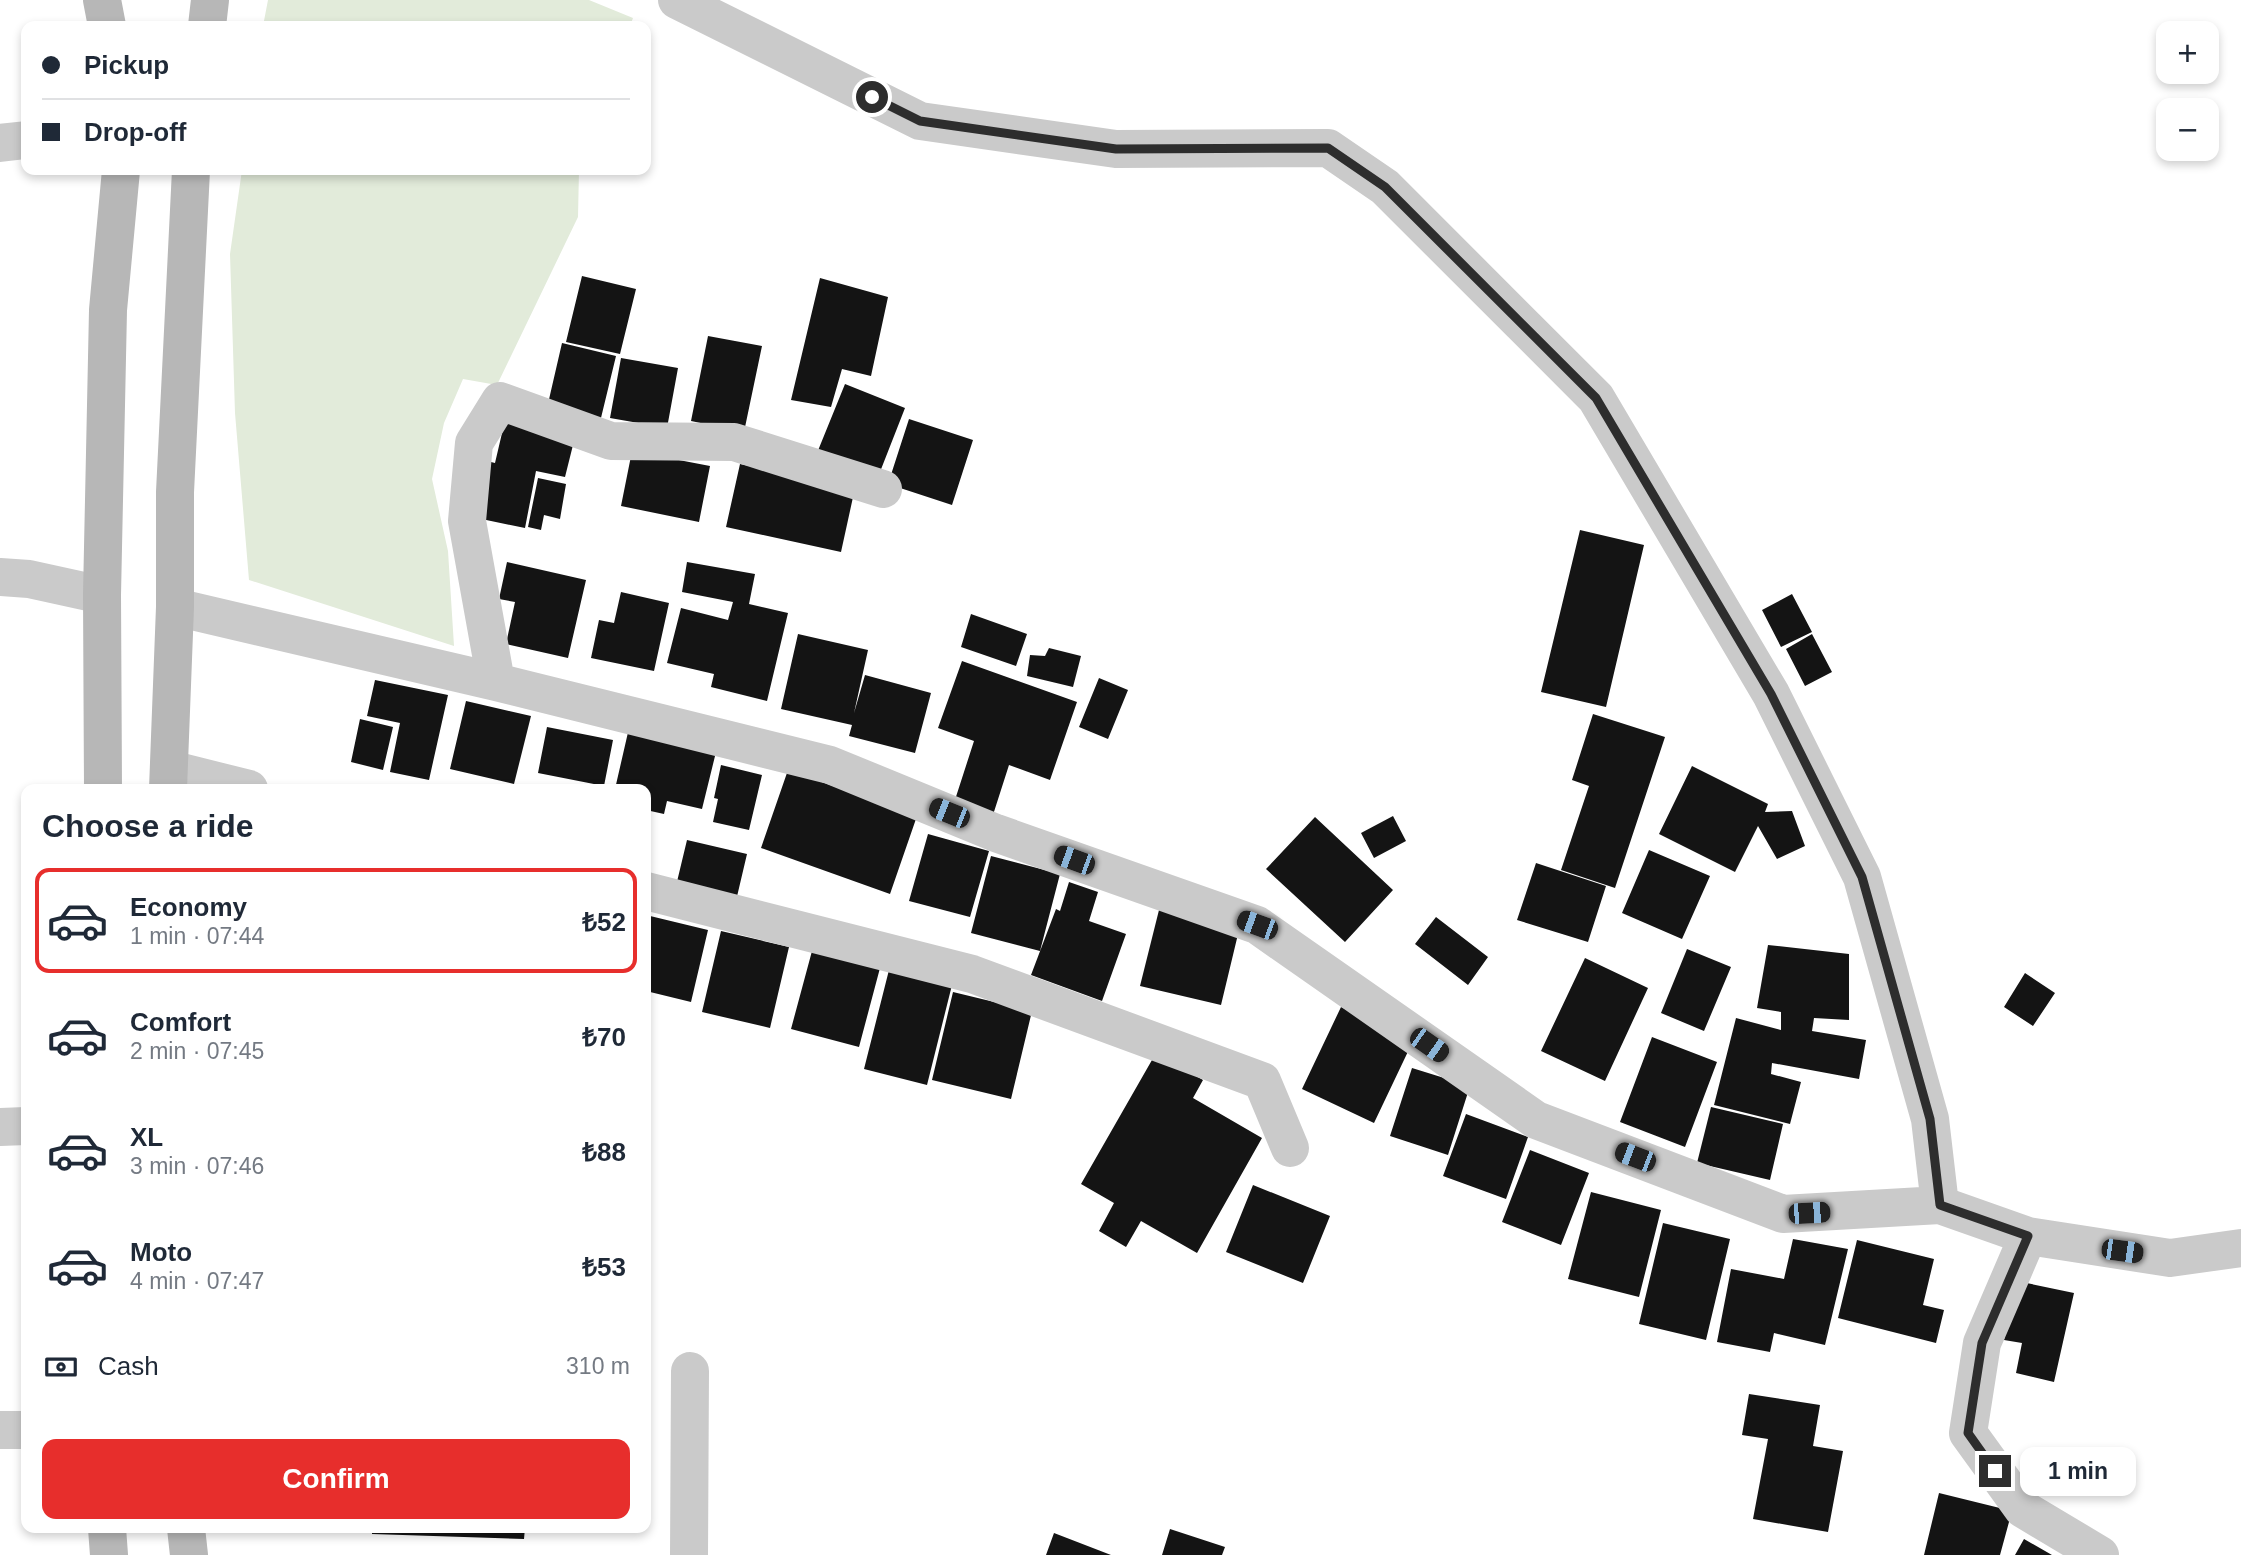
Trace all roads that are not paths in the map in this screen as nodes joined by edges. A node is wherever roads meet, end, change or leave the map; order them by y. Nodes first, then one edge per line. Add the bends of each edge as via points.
1 (102, 0) edge
2 (210, 0) edge
3 (677, 0) edge
4 (106, 21) edge
5 (208, 21) edge
6 (21, 141) edge
7 (0, 143) edge
8 (121, 175) edge
9 (191, 175) edge
10 (883, 489) dead end
11 (0, 577) edge
12 (102, 595) junction
13 (175, 607) junction
14 (496, 682) junction
15 (169, 779) edge
16 (103, 784) edge
17 (209, 784) edge
18 (651, 892) edge
19 (21, 1126) edge
20 (0, 1127) edge
21 (1290, 1148) dead end
22 (1940, 1205) junction
23 (2028, 1236) junction
24 (2241, 1248) edge
25 (690, 1371) dead end
26 (0, 1430) edge
27 (21, 1430) edge
28 (107, 1533) edge
29 (187, 1533) edge
30 (109, 1555) edge
31 (189, 1555) edge
32 (689, 1555) edge
33 (2100, 1555) edge

1 - 4 main road
2 - 5 main road
3 - 22 street via 920,121 1116,149 1328,148 1385,187 1596,398 1771,694 1862,877 1930,1119
6 - 7 street
8 - 12 main road via 108,310
9 - 13 main road
10 - 14 street via 734,442 611,441 500,401 474,443 467,521
11 - 12 street
12 - 16 main road
13 - 14 street
13 - 15 main road
14 - 22 street via 830,765 996,833 1257,925 1536,1120 1783,1214
15 - 17 street
18 - 21 street via 972,974 1262,1081
19 - 20 street
22 - 23 street
23 - 24 street via 2170,1258
23 - 33 street via 1982,1343 1968,1433 2023,1509
25 - 32 street
26 - 27 street
28 - 30 main road
29 - 31 main road

